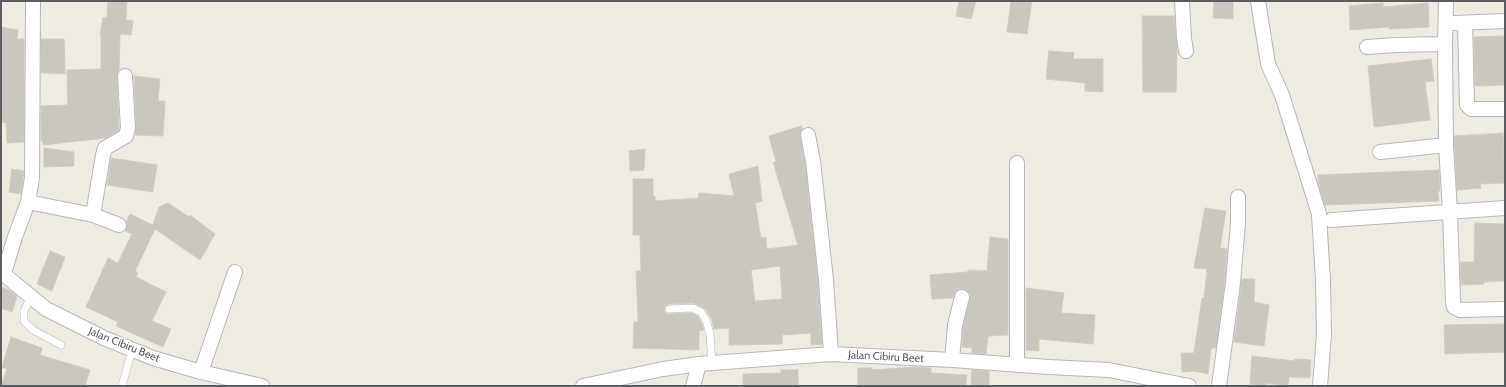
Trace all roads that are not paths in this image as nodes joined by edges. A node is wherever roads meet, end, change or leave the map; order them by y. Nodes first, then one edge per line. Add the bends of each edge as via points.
1 (33, 1) edge
2 (1182, 1) edge
3 (1258, 1) edge
4 (1446, 1) edge
5 (1505, 21) edge
6 (1446, 23) junction
7 (1465, 23) junction
8 (1445, 44) junction
9 (1367, 47) dead end
10 (1186, 51) dead end
11 (125, 76) dead end
12 (1505, 108) edge
13 (808, 135) dead end
14 (1446, 146) junction
15 (1380, 152) dead end
16 (1017, 163) dead end
17 (1238, 197) dead end
18 (28, 202) junction
19 (1505, 208) edge
20 (1450, 211) junction
21 (93, 215) junction
22 (1331, 220) dead end
23 (119, 225) dead end
24 (2, 272) edge
25 (235, 272) dead end
26 (31, 296) junction
27 (962, 297) dead end
28 (1505, 309) edge
29 (669, 310) dead end
30 (61, 345) dead end
31 (132, 350) junction
32 (831, 354) junction
33 (952, 360) junction
34 (706, 364) junction
35 (1017, 364) junction
36 (201, 372) junction
37 (122, 386) edge
38 (262, 386) edge
39 (583, 386) edge
40 (694, 386) edge
41 (1189, 386) edge
42 (1219, 386) edge
43 (1320, 386) edge

1 - 18 street via 32,178
2 - 10 street
3 - 43 street via 1268,64 1282,95 1318,214 1324,334
4 - 6 street
5 - 7 street
6 - 7 street
6 - 8 street
7 - 12 street via 1467,105 1471,109
8 - 9 street
8 - 14 street
11 - 21 street via 128,128 126,136 105,148
13 - 32 street via 826,280
14 - 15 street
14 - 20 street
16 - 35 street
17 - 42 street via 1233,283
18 - 21 street
18 - 24 street
19 - 20 street
20 - 22 street
20 - 28 street via 1454,307 1460,310
21 - 23 street
24 - 26 street, Jalan Cibiru Beet
25 - 36 street
26 - 30 lane via 24,310 24,321 33,330
26 - 31 street, Jalan Cibiru Beet via 46,309 77,326
27 - 33 street via 955,325
29 - 34 lane via 694,308 701,312 710,334
31 - 36 street, Jalan Cibiru Beet
31 - 37 lane
32 - 33 street, Jalan Cibiru Beet
32 - 34 street, Jalan Cibiru Beet
33 - 35 street, Jalan Cibiru Beet
34 - 39 street, Jalan Cibiru Beet via 663,369
34 - 40 street
35 - 41 street, Jalan Cibiru Beet via 1109,370
36 - 38 street, Jalan Cibiru Beet

